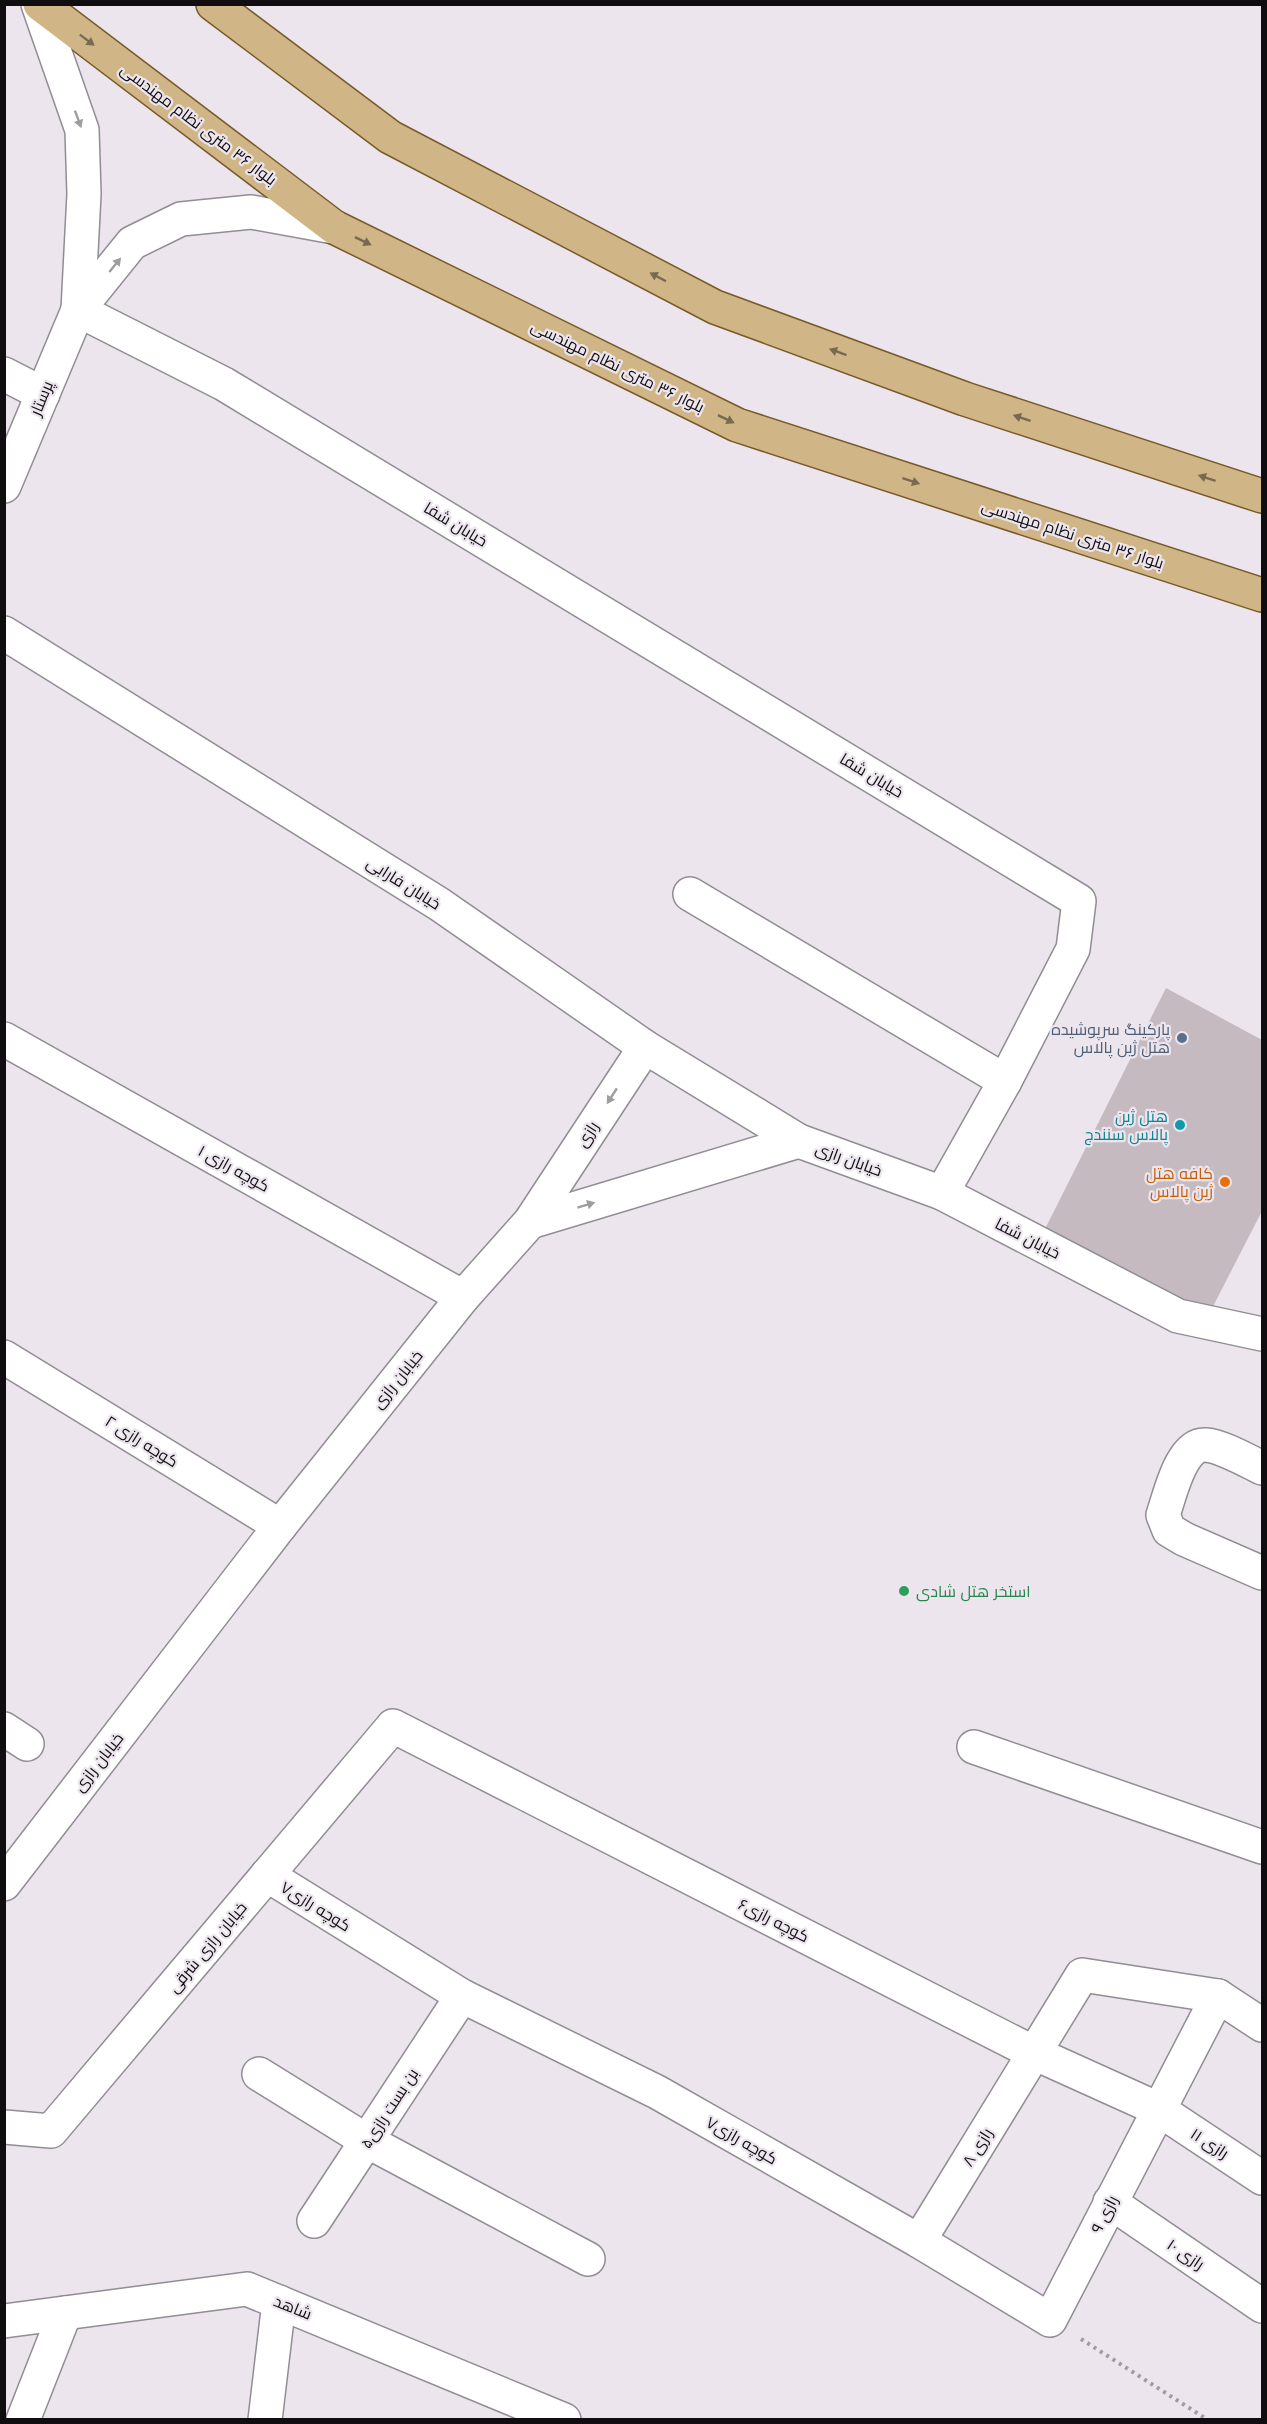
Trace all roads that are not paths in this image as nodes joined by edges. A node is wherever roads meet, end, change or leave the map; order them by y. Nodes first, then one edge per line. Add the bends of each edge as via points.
1 (39, 4) edge
2 (213, 4) edge
3 (334, 227) junction
4 (78, 310) junction
5 (4, 374) edge
6 (43, 394) junction
7 (4, 486) edge
8 (1263, 496) edge
9 (1263, 595) edge
10 (4, 633) edge
11 (690, 894) dead end
12 (4, 1039) edge
13 (645, 1047) junction
14 (1005, 1082) junction
15 (799, 1141) junction
16 (942, 1193) junction
17 (530, 1222) junction
18 (463, 1297) junction
19 (1263, 1334) edge
20 (4, 1357) edge
21 (1263, 1468) edge
22 (280, 1526) junction
23 (1263, 1573) edge
24 (393, 1726) joint
25 (974, 1747) dead end
26 (1263, 1847) edge
27 (267, 1875) junction
28 (4, 1884) edge
29 (1218, 1995) junction
30 (462, 1996) junction
31 (1263, 2025) edge
32 (1034, 2053) junction
33 (259, 2074) dead end
34 (1158, 2109) junction
35 (4, 2127) edge
36 (367, 2141) junction
37 (1263, 2178) edge
38 (1110, 2202) junction
39 (314, 2221) dead end
40 (919, 2241) junction
41 (588, 2259) dead end
42 (279, 2301) junction
43 (1263, 2306) edge
44 (65, 2313) junction
45 (1050, 2320) joint
46 (4, 2321) edge
47 (23, 2420) edge
48 (265, 2420) edge
49 (564, 2420) edge

1 -> 3 main road, بلوار ۳۶ متری نظام مهندسی
1 -> 4 street via 82,130 84,194
8 -> 2 main road via 965,399 715,308 390,137
4 -> 3 street via 132,243 181,219 251,213
3 -> 9 main road, بلوار ۳۶ متری نظام مهندسی via 737,425
4 - 6 street, پرستار
4 - 14 street, خیابان شفا via 224,384 1079,900 1073,949
5 - 6 street
6 - 7 street, پرستار
10 - 13 street, خیابان فارابی via 439,904
11 - 14 street
12 - 18 street, کوچه رازی ۱
13 - 15 street, خیابان فارابی
13 -> 17 street, رازی
14 - 16 street, خیابان شفا
15 - 16 street, خیابان رازی
17 -> 15 street, خیابان رازی
16 - 19 street, خیابان شفا via 1178,1316
17 - 18 street, خیابان رازی
18 - 22 street, خیابان رازی
20 - 22 street, کوچه رازی ۲
21 - 23 street via 1208,1444 1194,1446 1186,1454 1162,1515 1169,1530 1184,1539
22 - 28 street, خیابان رازی
24 - 27 street, خیابان رازی شرقی
24 - 32 street, کوچه رازی۶
25 - 26 street
27 - 30 street, کوچه رازی۷
27 - 35 street, خیابان رازی شرقی via 51,2131
29 - 31 street
29 - 32 street, رازی ۸ via 1082,1975
29 - 34 street, رازی ۹
30 - 36 street, بن بست رازی۵
30 - 40 street, کوچه رازی۷ via 657,2092
32 - 34 street, کوچه رازی۶
32 - 40 street, رازی ۸
33 - 36 street
34 - 37 street, رازی ۱۱
34 - 38 street, رازی ۹
36 - 39 street, بن بست رازی۵
36 - 41 street
38 - 43 street, رازی ۱۰
38 - 45 street, رازی ۹
40 - 45 street, کوچه رازی۷
42 - 44 street, شاهد via 247,2289
42 - 48 street
42 - 49 street, شاهد
44 - 46 street, شاهد
44 - 47 street

